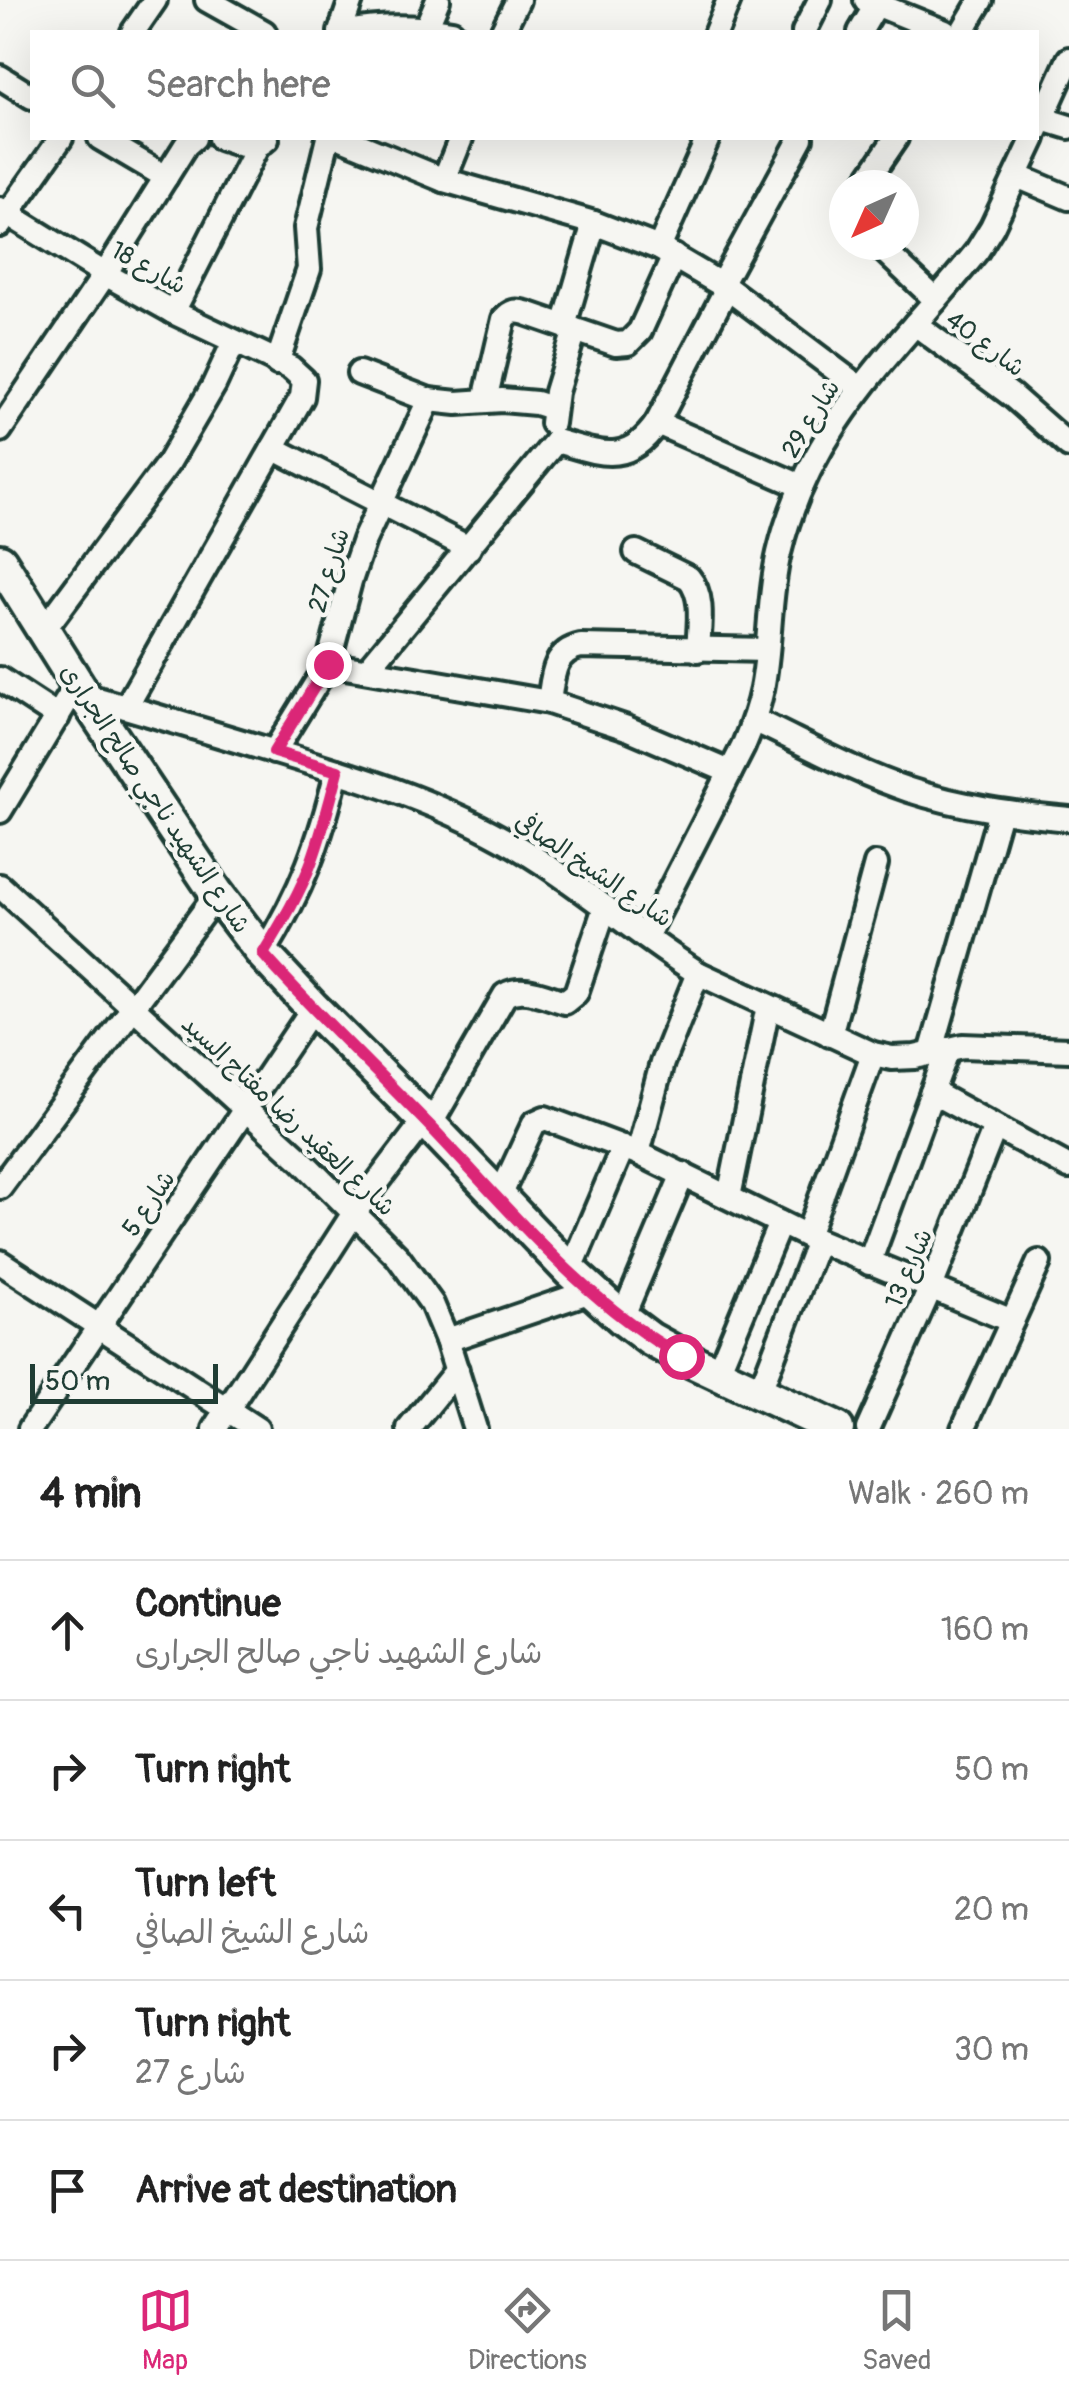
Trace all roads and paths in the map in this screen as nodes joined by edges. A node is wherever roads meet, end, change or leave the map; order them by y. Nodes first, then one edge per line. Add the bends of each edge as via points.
1 (155, 0) edge
2 (207, 0) edge
3 (351, 0) edge
4 (438, 0) edge
5 (518, 0) edge
6 (729, 0) edge
7 (820, 0) edge
8 (981, 0) edge
9 (871, 2) edge
10 (426, 28) junction
11 (134, 30) edge
12 (260, 30) edge
13 (341, 30) edge
14 (358, 30) edge
15 (439, 30) edge
16 (503, 30) edge
17 (717, 30) edge
18 (805, 30) edge
19 (861, 30) edge
20 (940, 30) edge
21 (963, 30) edge
22 (1069, 59) edge
23 (0, 77) edge
24 (30, 96) edge
25 (1039, 127) edge
26 (1069, 127) edge
27 (1039, 129) edge
28 (59, 140) edge
29 (103, 140) edge
30 (192, 140) edge
31 (328, 140) edge
32 (347, 140) edge
33 (459, 140) edge
34 (707, 140) edge
35 (799, 140) edge
36 (895, 140) edge
37 (1033, 140) edge
38 (263, 142) edge
39 (874, 170) edge
40 (1017, 176) junction
41 (166, 177) junction
42 (444, 180) junction
43 (1069, 198) edge
44 (3, 216) edge
45 (594, 224) junction
46 (667, 252) junction
47 (894, 260) edge
48 (105, 274) junction
49 (724, 287) junction
50 (936, 300) junction
51 (173, 312) junction
52 (915, 324) junction
53 (570, 328) junction
54 (234, 342) junction
55 (277, 363) junction
56 (360, 373) dead end
57 (860, 388) junction
58 (429, 400) junction
59 (485, 400) junction
60 (552, 408) junction
61 (656, 423) junction
62 (0, 430) edge
63 (556, 441) junction
64 (1069, 446) edge
65 (273, 448) junction
66 (801, 486) junction
67 (382, 504) junction
68 (469, 548) junction
69 (636, 552) dead end
70 (0, 561) edge
71 (44, 630) junction
72 (698, 650) junction
73 (767, 650) junction
74 (328, 664) junction
75 (367, 670) junction
76 (0, 680) edge
77 (81, 690) junction
78 (549, 702) junction
79 (126, 708) junction
80 (58, 717) junction
81 (754, 720) junction
82 (274, 752) junction
83 (338, 771) junction
84 (730, 772) junction
85 (0, 811) edge
86 (1000, 812) junction
87 (1069, 819) edge
88 (876, 864) dead end
89 (0, 886) edge
90 (217, 894) junction
91 (605, 907) junction
92 (646, 937) junction
93 (263, 954) junction
94 (698, 973) junction
95 (768, 1006) junction
96 (133, 1007) junction
97 (313, 1008) junction
98 (830, 1034) junction
99 (1069, 1050) edge
100 (940, 1051) junction
101 (873, 1054) junction
102 (932, 1092) junction
103 (244, 1109) junction
104 (427, 1123) junction
105 (995, 1127) junction
106 (630, 1150) junction
107 (1069, 1167) edge
108 (682, 1174) junction
109 (0, 1187) edge
110 (729, 1197) junction
111 (499, 1198) junction
112 (354, 1212) junction
113 (780, 1223) junction
114 (812, 1238) junction
115 (0, 1262) edge
116 (869, 1262) junction
117 (1039, 1262) dead end
118 (580, 1281) junction
119 (931, 1287) junction
120 (622, 1318) junction
121 (1012, 1320) junction
122 (99, 1326) junction
123 (447, 1340) junction
124 (457, 1370) junction
125 (717, 1374) junction
126 (760, 1393) junction
127 (222, 1420) edge
128 (30, 1429) edge
129 (257, 1429) edge
130 (409, 1429) edge
131 (475, 1429) edge
132 (837, 1429) edge
133 (868, 1429) edge
134 (963, 1429) edge

1 - 11 street
2 - 12 street
3 - 13 street
4 - 10 street
5 - 16 street
6 - 17 street
7 - 18 street
8 - 21 street
9 - 19 street
9 - 20 street
10 - 14 street
10 - 15 street
22 - 25 street, شارع 29
23 - 24 street
26 - 27 street
28 - 44 street
29 - 41 street
30 - 41 street
31 - 55 street via 306,228 309,269
32 - 42 street
33 - 42 street
34 - 46 street
35 - 49 street
36 - 39 street
37 - 40 street, شارع 29
38 - 51 street
40 - 43 street
40 - 50 street, شارع 29 via 977,251
41 - 48 street
42 - 45 street
44 - 48 street, شارع 18
45 - 46 street
45 - 53 street
46 - 49 street
46 - 53 street via 640,331 628,343
47 - 50 street
48 - 51 street, شارع 18
48 - 62 street
49 - 57 street
49 - 61 street
50 - 52 street, شارع 29
51 - 54 street, شارع 18
52 - 57 street, شارع 29
52 - 64 street, شارع 40
53 - 59 street via 510,312
53 - 60 street
54 - 55 street, شارع 18
54 - 71 street via 168,462
55 - 65 street via 298,373 304,390
56 - 58 street
57 - 66 street, شارع 29
58 - 59 street
58 - 67 street, شارع 27
59 - 60 street
60 - 63 street
61 - 63 street via 646,439 618,453
61 - 66 street
63 - 68 street
65 - 67 street
65 - 79 street
66 - 73 street, شارع 29 via 779,552
67 - 68 street
67 - 74 street, شارع 27 via 356,562
68 - 75 street
69 - 72 street via 695,584
70 - 71 street, شارع الشهيد ناجي صالح الجرارى
71 - 77 street, شارع الشهيد ناجي صالح الجرارى
72 - 73 street
72 - 78 street via 572,648 555,664
73 - 81 street, شارع 29
74 - 75 street
74 - 82 street, شارع 27
75 - 78 street
76 - 80 street
77 - 79 street, شارع الشيخ الصافي
77 - 80 street
77 - 90 street, شارع الشهيد ناجي صالح الجرارى
78 - 84 street
79 - 82 street, شارع الشيخ الصافي
80 - 85 street
81 - 84 street, شارع 29
81 - 86 street via 871,776
82 - 83 street, شارع الشيخ الصافي
83 - 91 street, شارع الشيخ الصافي via 478,826
83 - 93 street via 310,866
84 - 92 street, شارع 29
86 - 87 street
86 - 100 street
88 - 98 street
89 - 96 street, شارع العقيد رضا مفتاح السيد
90 - 93 street, شارع الشهيد ناجي صالح الجرارى
90 - 96 street
91 - 92 street, شارع الشيخ الصافي
91 - 104 street via 576,993 565,1002 520,989 504,995
92 - 94 street, شارع الشيخ الصافي
93 - 97 street, شارع الشهيد ناجي صالح الجرارى
94 - 95 street, شارع الشيخ الصافي
94 - 106 street
95 - 98 street, شارع الشيخ الصافي
95 - 110 street
96 - 103 street, شارع العقيد رضا مفتاح السيد
96 - 109 street
97 - 103 street, شارع 5
97 - 104 street, شارع الشهيد ناجي صالح الجرارى
98 - 101 street, شارع الشيخ الصافي
99 - 100 street, شارع الشيخ الصافي
100 - 101 street, شارع الشيخ الصافي via 916,1058
100 - 102 street
101 - 114 street
102 - 105 street
102 - 116 street
103 - 112 street, شارع العقيد رضا مفتاح السيد
103 - 122 street, شارع 5
104 - 111 street, شارع الشهيد ناجي صالح الجرارى
104 - 112 street
105 - 107 street
105 - 119 street, شارع 13
106 - 108 street
106 - 111 street via 539,1120
106 - 118 street
108 - 110 street
108 - 120 street
110 - 113 street
111 - 118 street, شارع الشهيد ناجي صالح الجرارى
112 - 123 street, شارع العقيد رضا مفتاح السيد via 416,1280
112 - 127 street
113 - 114 street
113 - 125 street
114 - 116 street
114 - 126 street
115 - 122 street
116 - 119 street
117 - 121 street
118 - 120 street, شارع الشهيد ناجي صالح الجرارى
118 - 123 street
119 - 121 street
119 - 133 street, شارع 13
120 - 125 street, شارع الشهيد ناجي صالح الجرارى
121 - 134 street
122 - 127 street
122 - 128 street, شارع 5
123 - 124 street, شارع العقيد رضا مفتاح السيد
124 - 130 street
124 - 131 street, شارع العقيد رضا مفتاح السيد
125 - 126 street, شارع الشهيد ناجي صالح الجرارى
126 - 132 street, شارع الشهيد ناجي صالح الجرارى
127 - 129 street

